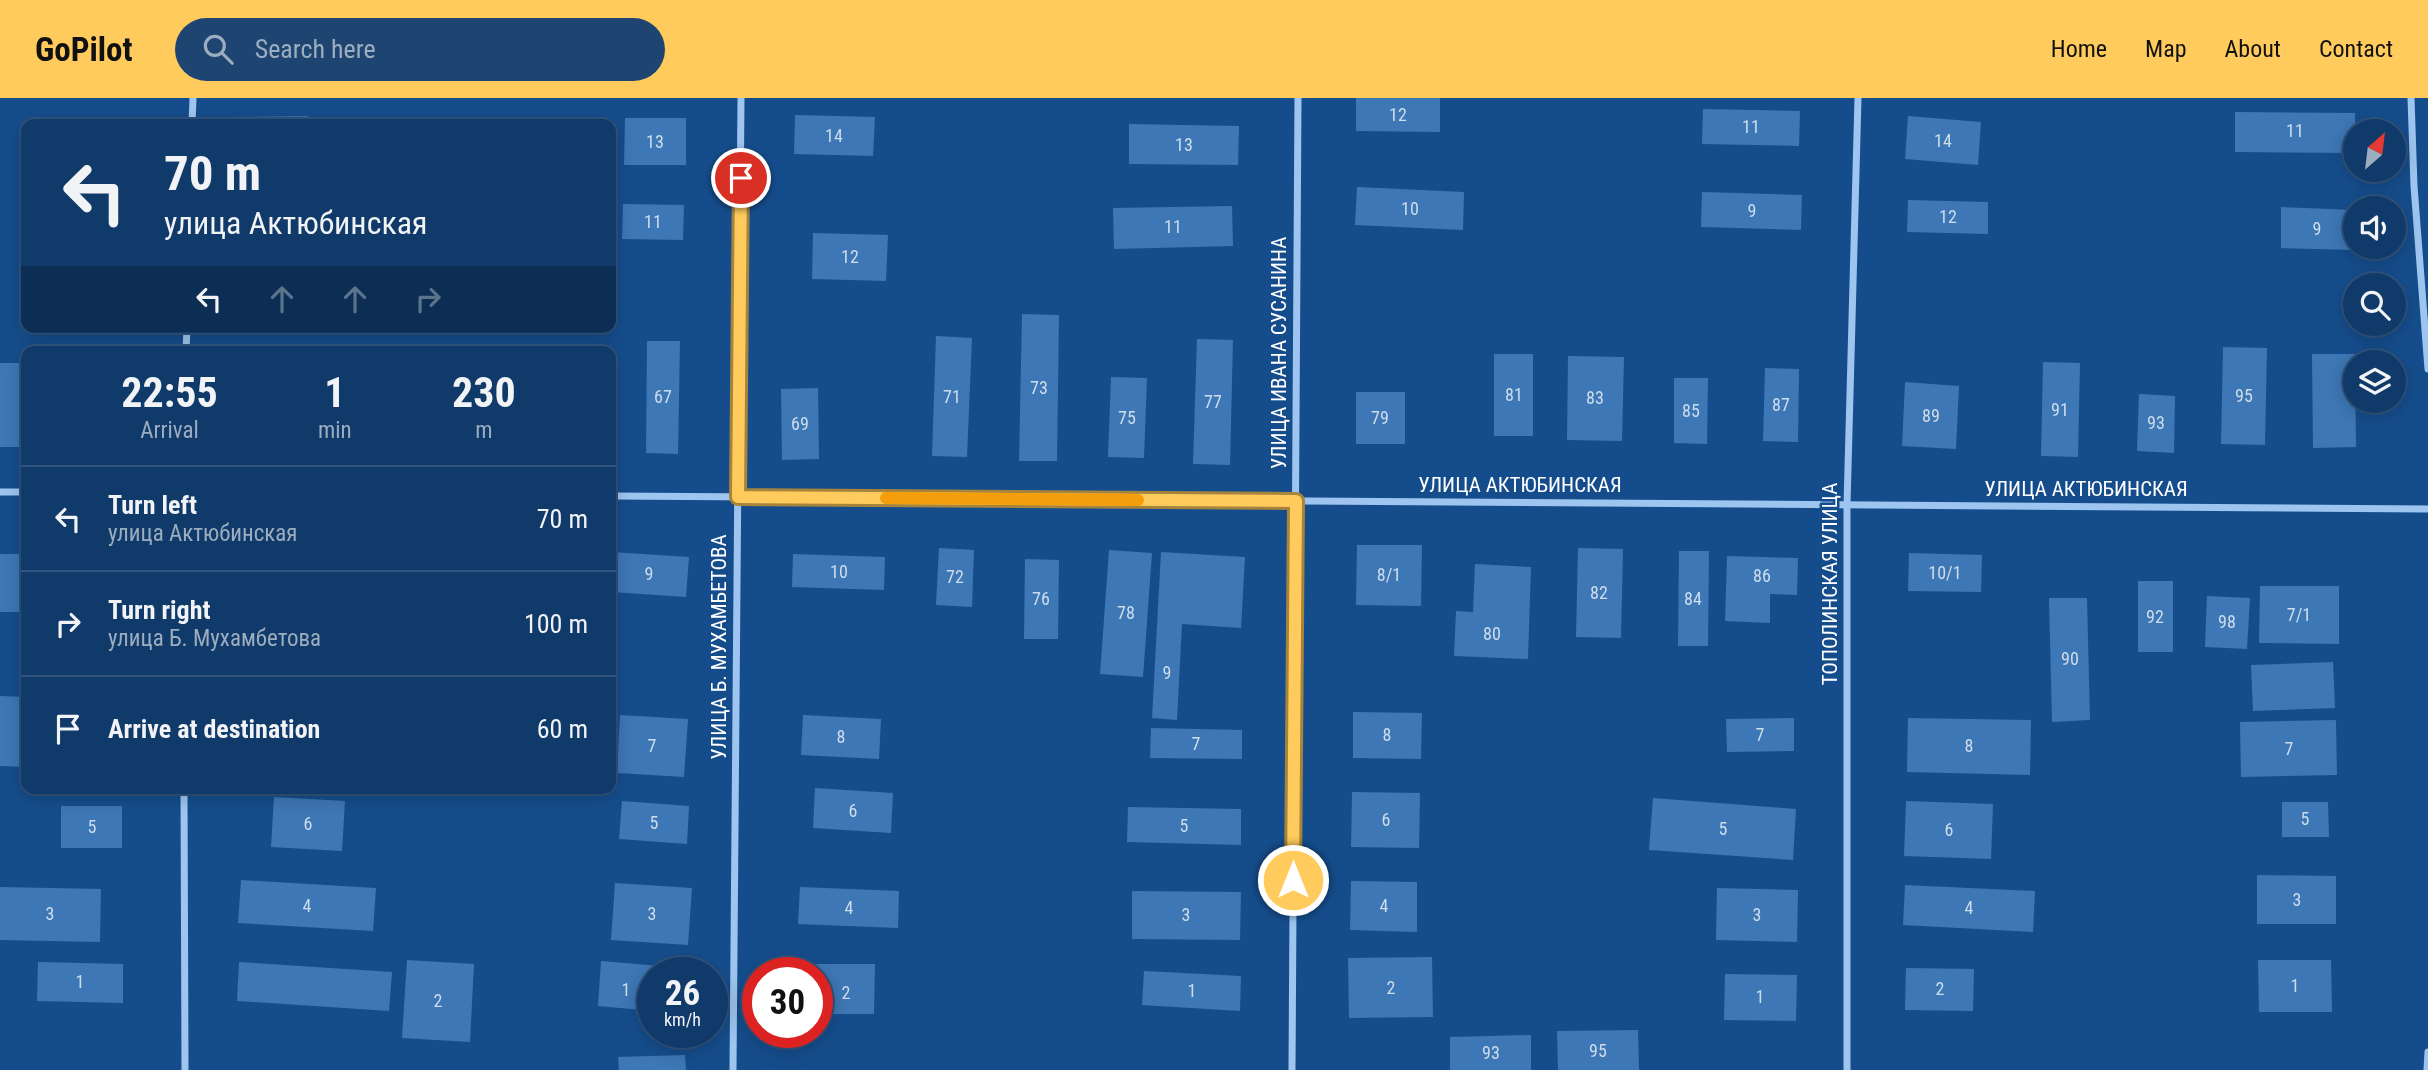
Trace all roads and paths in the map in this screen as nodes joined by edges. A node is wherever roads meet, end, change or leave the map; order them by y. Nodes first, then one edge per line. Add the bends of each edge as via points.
1 (193, 98) edge
2 (741, 98) edge
3 (1298, 98) edge
4 (1858, 98) edge
5 (2411, 98) edge
6 (192, 119) edge
7 (2428, 369) edge
8 (0, 492) edge
9 (21, 492) edge
10 (616, 496) edge
11 (738, 497) junction
12 (1296, 501) junction
13 (1847, 505) junction
14 (2428, 509) edge
15 (184, 794) edge
16 (2428, 1052) edge
17 (184, 1070) edge
18 (733, 1070) edge
19 (1292, 1070) edge
20 (1847, 1070) edge
21 (2427, 1070) edge

1 - 6 street
2 - 11 street, УЛИЦА Б. МУХАМБЕТОВА
3 - 12 street, УЛИЦА ИВАНА СУСАНИНА
4 - 13 street, ТОПОЛИНСКАЯ УЛИЦА
5 - 7 street
8 - 9 street
10 - 11 street, УЛИЦА АКТЮБИНСКАЯ
11 - 12 street, УЛИЦА АКТЮБИНСКАЯ
11 - 18 street, УЛИЦА Б. МУХАМБЕТОВА
12 - 13 street, УЛИЦА АКТЮБИНСКАЯ
12 - 19 street, УЛИЦА ИВАНА СУСАНИНА
13 - 14 street, УЛИЦА АКТЮБИНСКАЯ
13 - 20 street, ТОПОЛИНСКАЯ УЛИЦА
15 - 17 street
16 - 21 street

